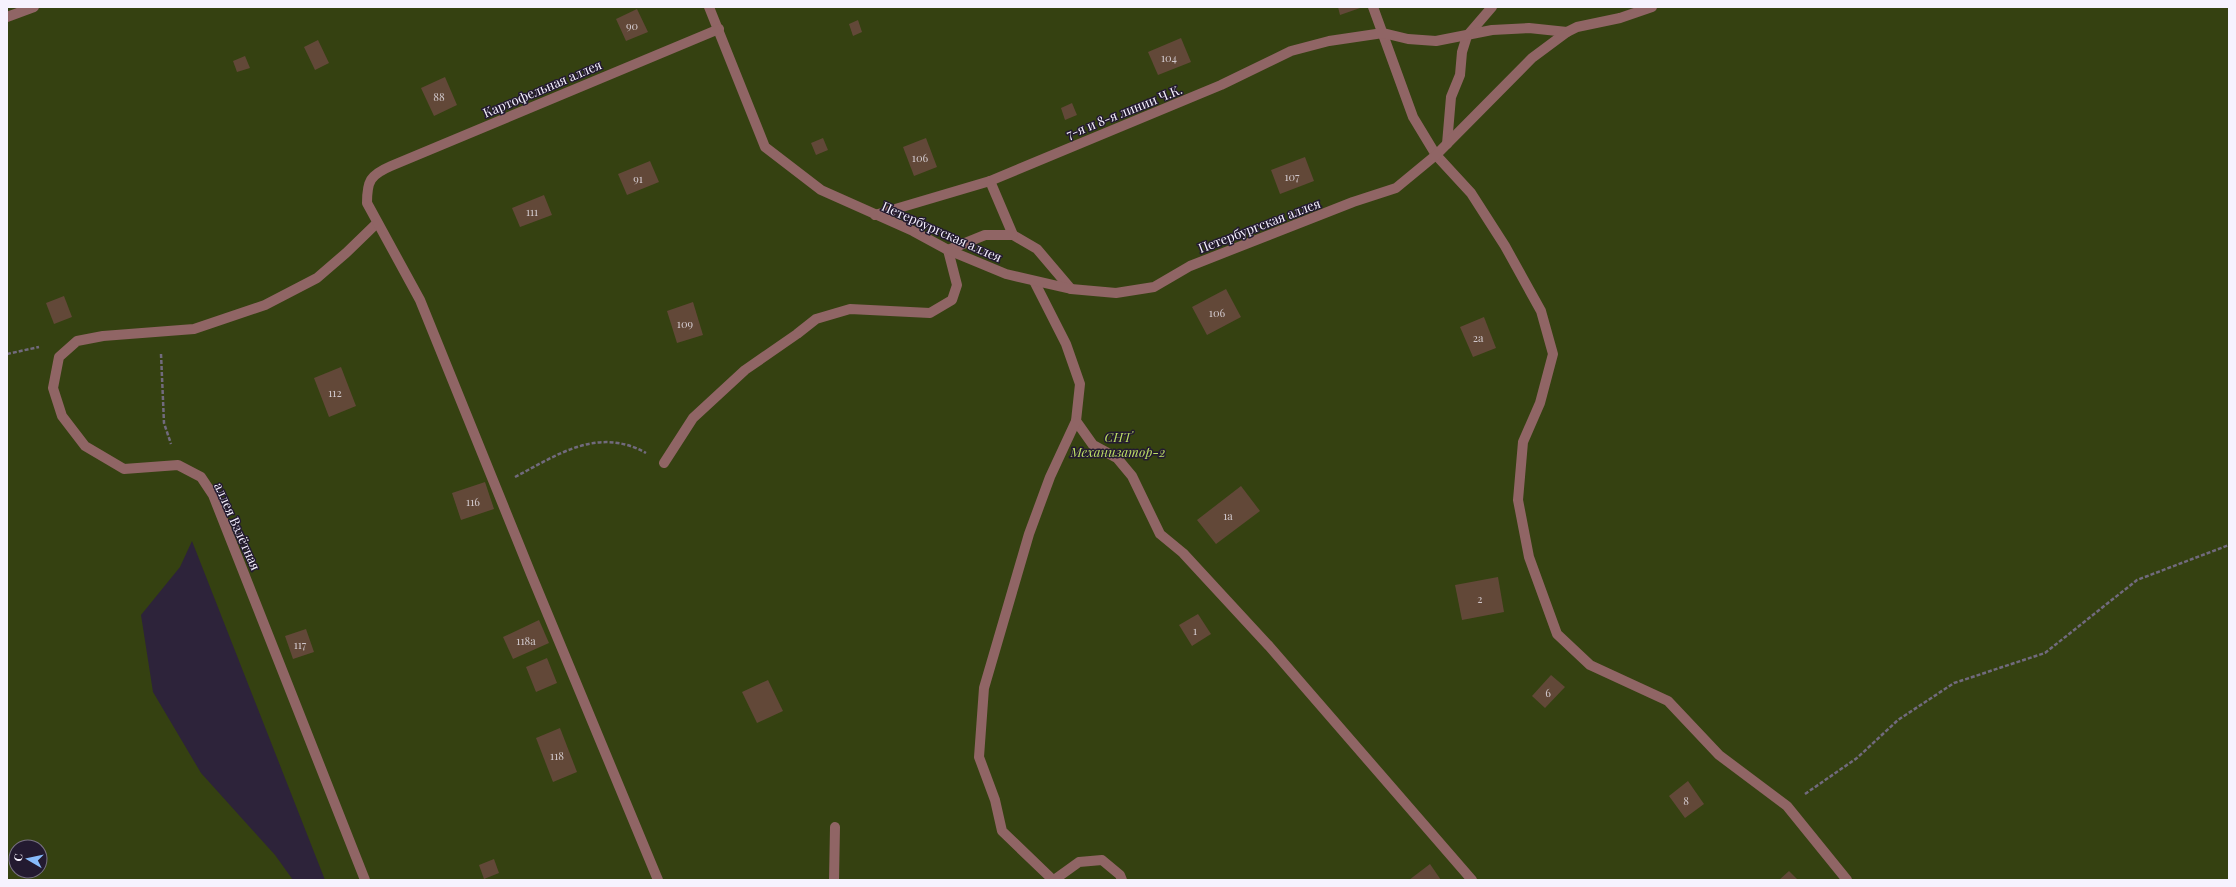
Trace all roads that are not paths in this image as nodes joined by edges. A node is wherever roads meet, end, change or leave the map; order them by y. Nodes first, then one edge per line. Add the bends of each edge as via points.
1 (34, 7) edge
2 (709, 7) edge
3 (1373, 7) edge
4 (1492, 7) edge
5 (1652, 7) edge
6 (7, 17) edge
7 (719, 29) junction
8 (1567, 32) junction
9 (1383, 33) junction
10 (1467, 36) junction
11 (1447, 144) junction
12 (1436, 155) junction
13 (990, 181) junction
14 (875, 215) junction
15 (377, 223) junction
16 (1013, 235) junction
17 (948, 250) junction
18 (1034, 281) junction
19 (1071, 289) junction
20 (1076, 421) junction
21 (664, 463) road end
22 (835, 827) dead end
23 (365, 880) edge
24 (658, 880) edge
25 (834, 880) edge
26 (1053, 880) edge
27 (1122, 880) edge
28 (1472, 880) edge
29 (1847, 880) edge

1 - 6 street
2 - 7 street, Петербургская аллея
3 - 9 street
4 - 10 street
5 - 8 street
7 - 14 street, Петербургская аллея via 764,147 821,190
7 - 15 street, Картофельная аллея via 375,173 367,189 367,203
8 - 10 street via 1529,28 1492,30
8 - 11 street, Петербургская аллея via 1532,58
9 - 10 street via 1408,39 1436,41
9 - 12 street via 1413,117
9 - 13 street, 7-я и 8-я линии Ч.К. via 1291,51 1221,85
10 - 11 street via 1462,52 1460,75 1451,97
11 - 12 street, Петербургская аллея
12 - 19 street, Петербургская аллея via 1396,188 1353,202 1190,266 1154,287 1116,293
12 - 29 street via 1471,193 1505,246 1541,311 1553,354 1540,403 1523,442 1518,500 1529,557 1557,634 1590,665 1668,701 1719,755 1787,806
13 - 14 street, 7-я и 8-я линии Ч.К.
13 - 16 street
14 - 17 street, Петербургская аллея via 913,231
15 - 23 street, аллея Взлётная via 316,278 265,305 194,329 103,336 77,341 60,357 53,388 62,416 85,446 124,469 178,465 201,477 213,495
15 - 24 street via 420,300
16 - 17 street via 984,235
16 - 19 street via 1037,248
17 - 18 street, Петербургская аллея via 1006,274
17 - 21 street via 957,285 952,300 930,313 850,309 816,319 745,370 693,418
18 - 19 street, Петербургская аллея
18 - 20 street via 1063,338 1080,384
20 - 26 street via 1050,477 1029,534 986,681 979,757 995,800 1002,831
20 - 28 street via 1094,445 1117,458 1132,476 1160,534 1183,553 1269,646
22 - 25 street
26 - 27 street via 1079,862 1102,860 1120,875

